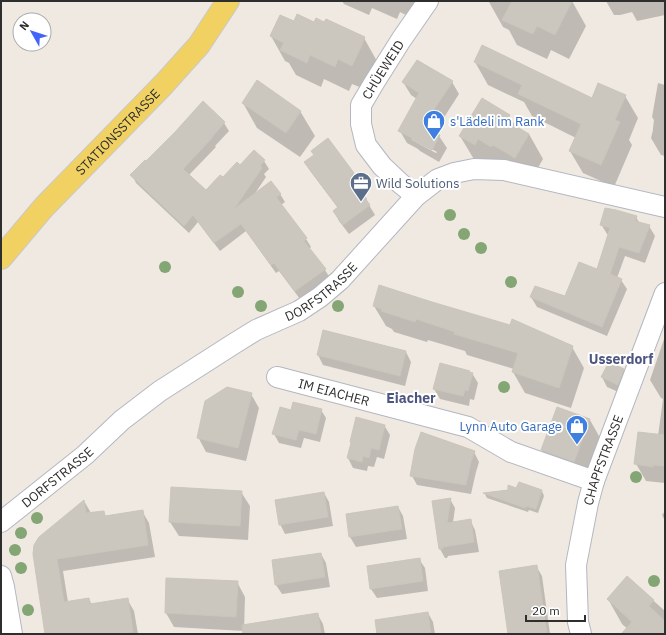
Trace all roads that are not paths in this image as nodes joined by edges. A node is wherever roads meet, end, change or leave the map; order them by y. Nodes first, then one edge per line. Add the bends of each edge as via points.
1 (228, 1) edge
2 (428, 1) edge
3 (416, 196) junction
4 (665, 207) edge
5 (1, 258) edge
6 (665, 293) edge
7 (277, 377) dead end
8 (594, 481) junction
9 (1, 522) edge
10 (1, 576) edge
11 (12, 634) edge
12 (581, 634) edge

1 - 5 main road, STATIONSSTRASSE via 199,45 44,207
2 - 3 street, CHÜEWEID via 361,105 361,124 366,145 382,166
3 - 4 street, DORFSTRASSE via 438,179 454,173 474,169 504,170
3 - 9 street, DORFSTRASSE via 340,280 320,297 299,311 256,330 160,392 122,420 85,455
6 - 8 street, CHAPFSTRASSE
7 - 8 street, IM EIACHER via 468,426 511,452
8 - 12 street, CHAPFSTRASSE via 576,565 578,622
10 - 11 street

